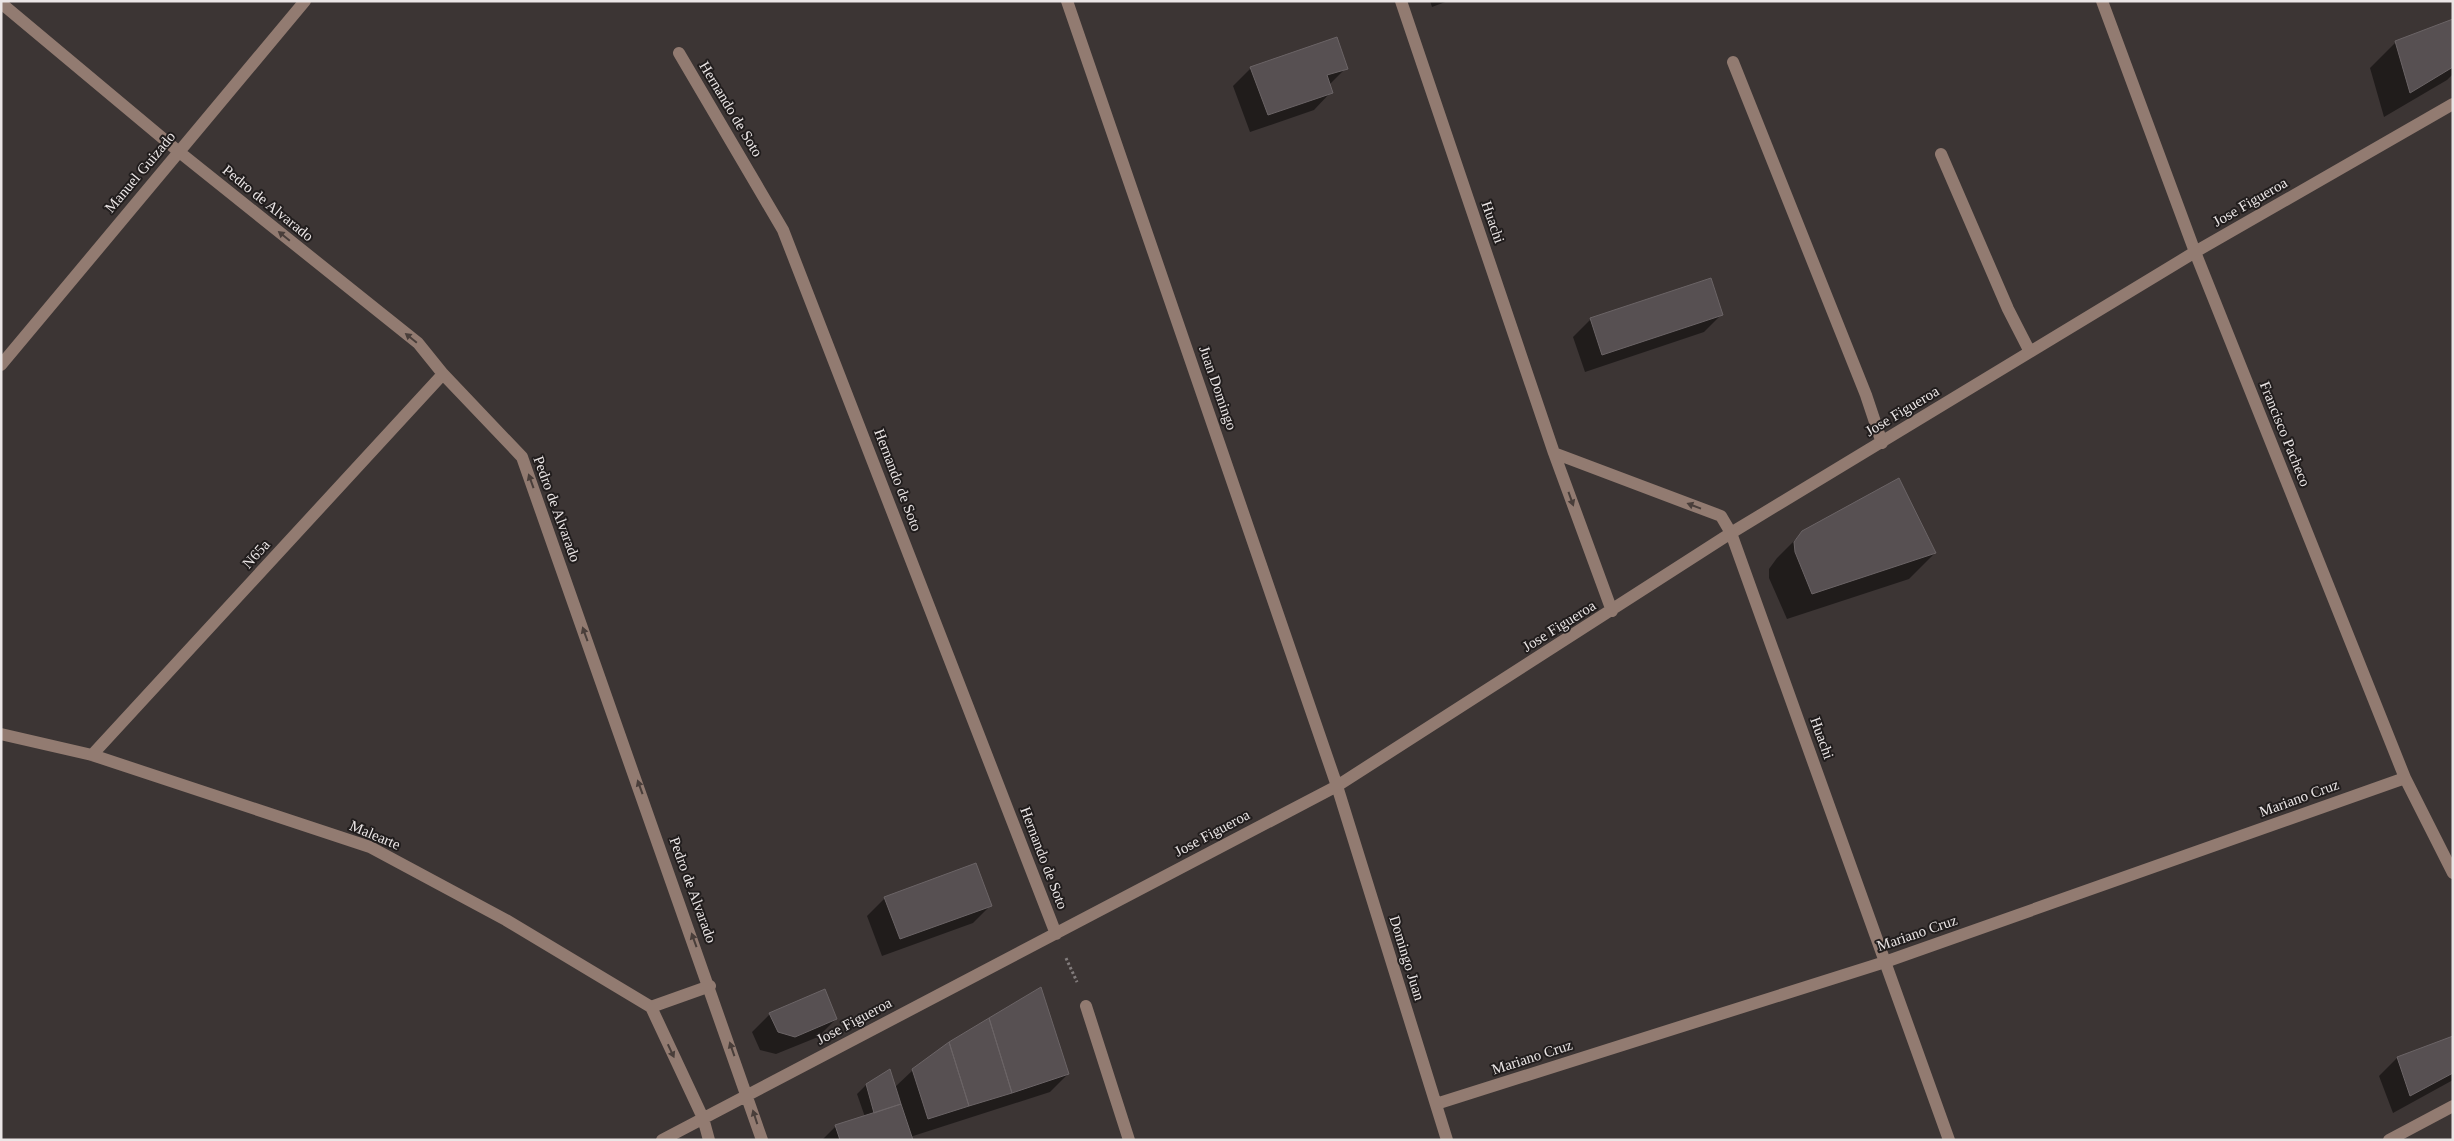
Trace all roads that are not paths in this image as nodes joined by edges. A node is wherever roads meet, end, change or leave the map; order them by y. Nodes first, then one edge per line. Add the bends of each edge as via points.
1 (305, 1) edge
2 (1067, 1) edge
3 (1401, 1) edge
4 (2102, 1) edge
5 (1, 3) edge
6 (678, 53) dead end
7 (1733, 62) dead end
8 (2453, 104) edge
9 (178, 151) junction
10 (1941, 154) dead end
11 (2194, 252) junction
12 (2030, 352) junction
13 (1, 365) edge
14 (443, 374) junction
15 (1882, 443) junction
16 (1554, 453) junction
17 (1731, 533) junction
18 (1612, 611) junction
19 (1, 734) edge
20 (92, 755) junction
21 (2405, 778) junction
22 (1337, 786) junction
23 (2453, 873) edge
24 (1056, 934) junction
25 (1885, 962) junction
26 (710, 986) junction
27 (1086, 1006) road end
28 (651, 1007) junction
29 (748, 1095) junction
30 (1436, 1104) junction
31 (2453, 1106) edge
32 (703, 1118) junction
33 (662, 1140) edge
34 (709, 1140) edge
35 (762, 1140) edge
36 (1129, 1140) edge
37 (1447, 1140) edge
38 (1949, 1140) edge
39 (2389, 1140) edge

1 - 9 street, Manuel Guizado
2 - 22 street, Juan Domingo
3 - 16 street, Huachi
4 - 11 street, Francisco Pacheco
5 - 9 street, Pedro de Alvarado
6 - 24 street, Hernando de Soto via 783,230
7 - 15 street via 1866,395
8 - 11 street, Jose Figueroa
9 - 13 street, Manuel Guizado
14 -> 9 street, Pedro de Alvarado via 418,343
10 - 12 street
11 - 12 street, Jose Figueroa
11 - 21 street, Francisco Pacheco
12 - 15 street, Jose Figueroa
14 - 20 street, N65a
26 -> 14 street, Pedro de Alvarado via 522,457
15 - 17 street, Jose Figueroa
17 -> 16 street, Huachi via 1721,516
16 -> 18 street, Huachi
17 - 18 street, Jose Figueroa
17 - 25 street, Huachi
18 - 22 street, Jose Figueroa
19 - 20 street, Malearte
20 - 28 street, Malearte via 370,848 506,920
21 - 23 street, Francisco Pacheco
21 - 25 street, Mariano Cruz
22 - 24 street, Jose Figueroa
22 - 30 street, Domingo Juan
24 - 29 street, Jose Figueroa
25 - 30 street, Mariano Cruz
25 - 38 street, Huachi
26 - 28 street
29 -> 26 street, Pedro de Alvarado
27 - 36 street
28 -> 32 street
29 - 32 street, Jose Figueroa
35 -> 29 street, Pedro de Alvarado
30 - 37 street, Domingo Juan
31 - 39 street
32 - 33 street, Jose Figueroa
32 - 34 street

